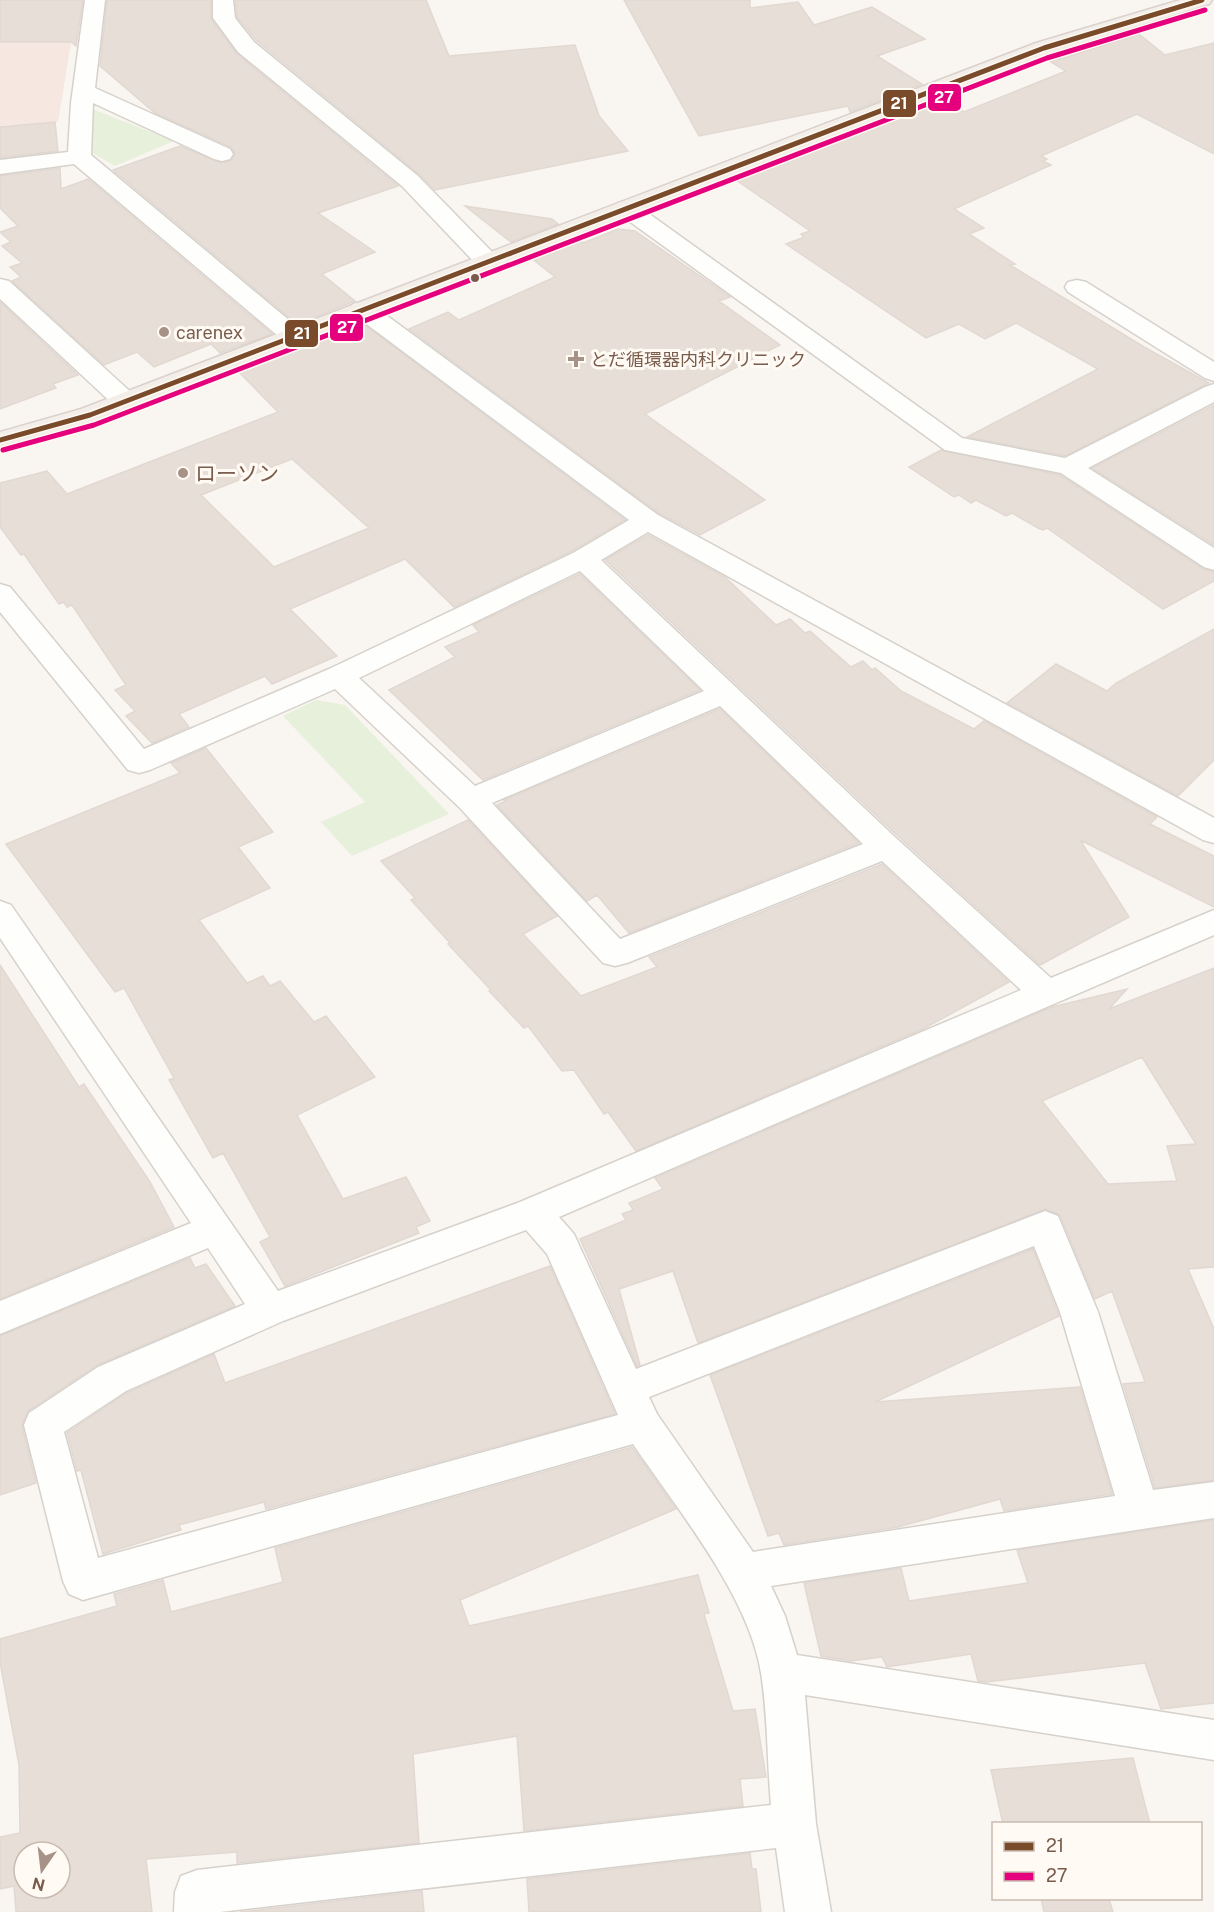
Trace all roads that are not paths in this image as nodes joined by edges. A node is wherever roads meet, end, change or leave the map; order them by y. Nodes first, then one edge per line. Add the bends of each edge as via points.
1 (95, 0) edge
2 (223, 0) edge
3 (1202, 0) edge
4 (84, 91) junction
5 (222, 154) dead end
6 (79, 157) junction
7 (0, 167) edge
8 (626, 208) junction
9 (487, 261) junction
10 (0, 285) edge
11 (1077, 287) dead end
12 (362, 309) junction
13 (293, 336) junction
14 (1214, 373) edge
15 (1214, 392) edge
16 (124, 401) junction
17 (0, 440) edge
18 (1069, 467) junction
19 (648, 521) junction
20 (584, 559) junction
21 (1214, 561) edge
22 (0, 593) edge
23 (339, 676) junction
24 (725, 693) junction
25 (471, 800) junction
26 (1214, 832) edge
27 (886, 847) junction
28 (1214, 922) edge
29 (4, 927) edge
30 (1046, 993) junction
31 (533, 1212) junction
32 (215, 1229) junction
33 (270, 1310) junction
34 (0, 1318) edge
35 (627, 1389) junction
36 (642, 1425) junction
37 (1214, 1500) edge
38 (1139, 1510) junction
39 (743, 1572) junction
40 (782, 1672) junction
41 (1214, 1740) edge
42 (794, 1824) junction
43 (197, 1912) edge
44 (808, 1912) edge

1 - 4 street
2 - 9 street via 224,18 246,47 410,181
3 - 8 main road via 1044,48
4 - 5 street
4 - 6 street
6 - 7 street
6 - 13 street
8 - 9 main road
8 - 18 street via 954,444
9 - 12 main road
10 - 16 street
11 - 14 street
12 - 13 main road
12 - 19 street
13 - 16 main road
15 - 18 street
16 - 17 main road via 90,415
18 - 21 street
19 - 20 street
19 - 26 street
20 - 23 street
20 - 24 street
22 - 23 street via 139,763
23 - 25 street
24 - 25 street
24 - 27 street
25 - 27 street via 615,954
27 - 30 street
28 - 30 street
29 - 32 street
30 - 31 street
31 - 33 street
31 - 35 street via 561,1245
32 - 33 street
32 - 34 street
33 - 36 street via 112,1379 43,1425 83,1581
35 - 36 street
35 - 38 street via 1045,1226 1079,1312
36 - 39 street
37 - 38 street
38 - 39 street
39 - 40 street via 764,1617
40 - 41 street
40 - 42 street
42 - 43 street via 196,1892
42 - 44 street

